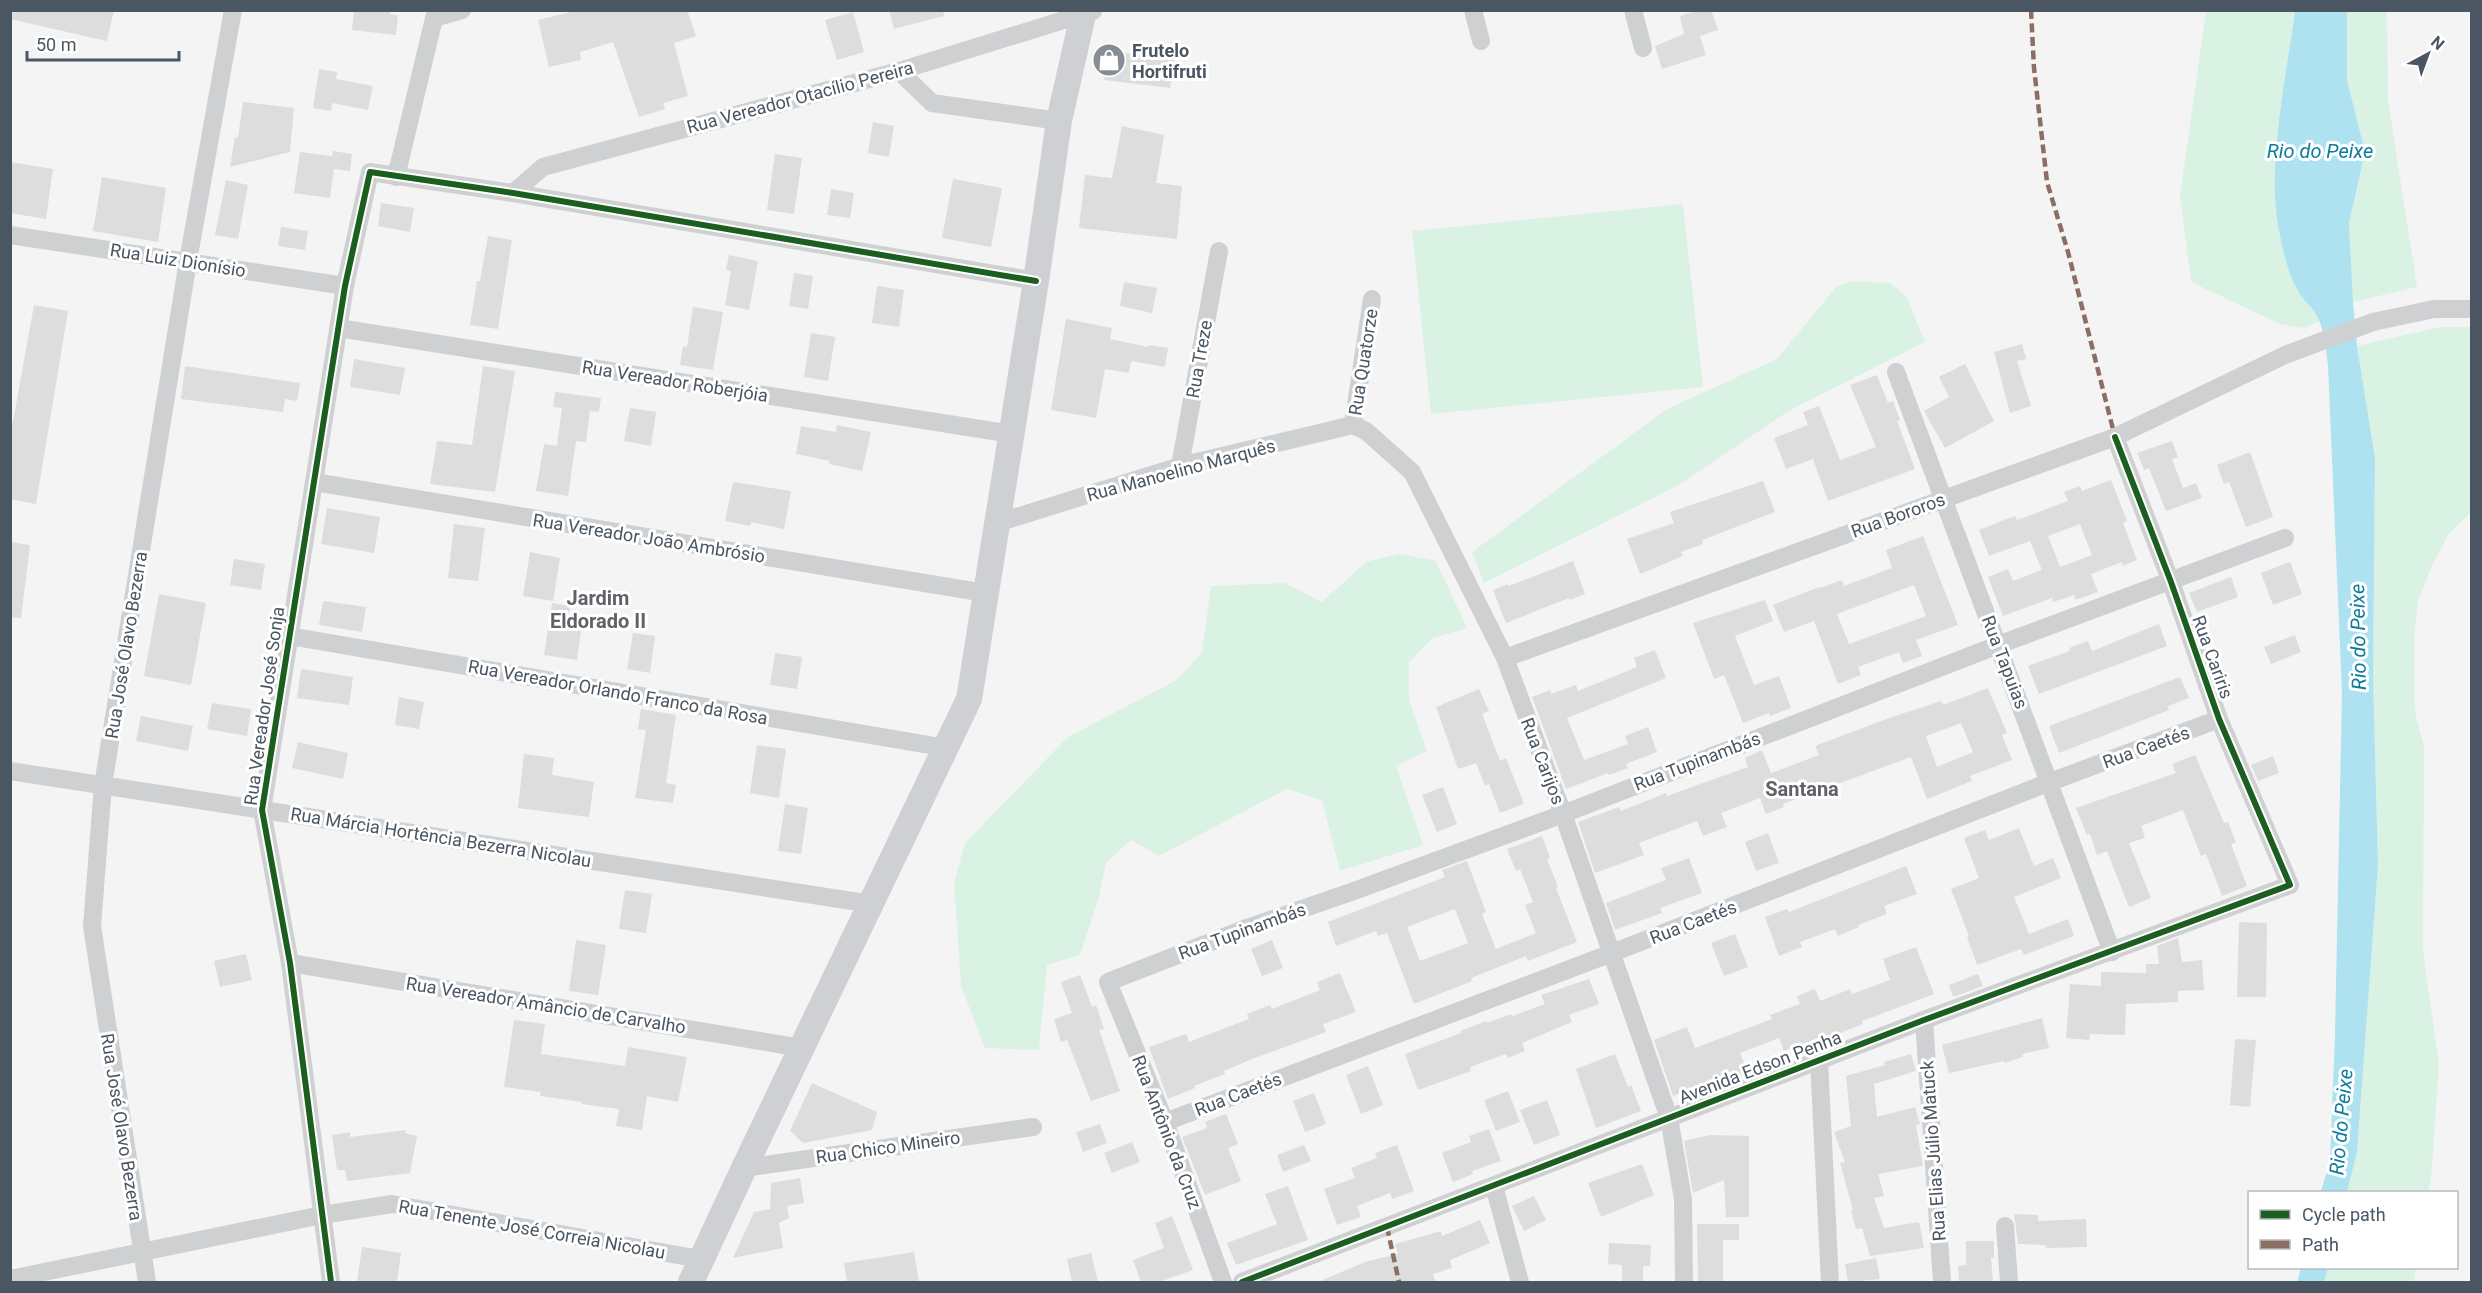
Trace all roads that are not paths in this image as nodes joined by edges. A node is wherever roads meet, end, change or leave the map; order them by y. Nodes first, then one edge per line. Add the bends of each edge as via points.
1 (233, 10) edge
2 (462, 10) edge
3 (1473, 10) edge
4 (1632, 10) edge
5 (1085, 11) edge
6 (435, 14) edge
7 (1481, 41) dead end
8 (1643, 48) dead end
9 (899, 71) junction
10 (1059, 121) junction
11 (396, 177) junction
12 (513, 193) junction
13 (10, 235) edge
14 (1219, 251) dead end
15 (188, 261) junction
16 (1036, 281) junction
17 (345, 286) junction
18 (1372, 299) dead end
19 (2472, 309) edge
20 (338, 328) junction
21 (1896, 372) dead end
22 (1360, 428) junction
23 (1012, 434) junction
24 (2115, 436) junction
25 (1180, 466) junction
26 (314, 482) junction
27 (1944, 498) junction
28 (997, 523) junction
29 (2286, 538) dead end
30 (2171, 582) junction
31 (985, 593) junction
32 (290, 636) junction
33 (1998, 645) junction
34 (1505, 658) junction
35 (2219, 719) junction
36 (947, 748) junction
37 (10, 771) edge
38 (2050, 782) junction
39 (103, 785) junction
40 (262, 810) junction
41 (1563, 814) junction
42 (2289, 885) joint
43 (872, 904) junction
44 (2112, 952) junction
45 (1612, 953) junction
46 (291, 963) junction
47 (1108, 982) joint
48 (1924, 1020) junction
49 (802, 1048) junction
50 (1819, 1061) junction
51 (1669, 1118) junction
52 (1165, 1122) junction
53 (1033, 1127) dead end
54 (744, 1168) junction
55 (1494, 1186) junction
56 (322, 1215) junction
57 (2005, 1226) dead end
58 (142, 1252) junction
59 (696, 1271) edge
60 (10, 1279) edge
61 (147, 1282) edge
62 (331, 1282) edge
63 (1223, 1282) edge
64 (1242, 1282) edge
65 (1520, 1282) edge
66 (1684, 1282) edge
67 (1830, 1282) edge
68 (1942, 1282) edge
69 (2009, 1282) edge

1 - 15 street, Rua José Olavo Bezerra
2 - 6 street
3 - 7 street
4 - 8 street
5 - 9 street, Rua Vereador Otacílio Pereira
5 - 10 street
6 - 11 street
9 - 10 street via 932,103
9 - 12 street, Rua Vereador Otacílio Pereira via 543,167
10 - 16 street
11 - 12 street
11 - 17 street, Rua Vereador José Sonja via 370,172
12 - 16 street
13 - 15 street, Rua Luiz Dionísio
14 - 25 street, Rua Treze
15 - 17 street, Rua Luiz Dionísio
15 - 39 street, Rua José Olavo Bezerra
16 - 23 street
17 - 20 street, Rua Vereador José Sonja
18 - 22 street, Rua Quatorze
19 - 24 street, Rua Bororos via 2434,309 2373,322 2285,355
20 - 23 street, Rua Vereador Roberjóia
20 - 26 street, Rua Vereador José Sonja
21 - 27 street, Rua Tapuias
22 - 25 street, Rua Manoelino Marquês
22 - 34 street, Rua Carijos via 1412,472
23 - 28 street
24 - 27 street, Rua Bororos
24 - 30 street, Rua Cariris
25 - 28 street, Rua Manoelino Marquês
26 - 31 street, Rua Vereador João Ambrósio
26 - 32 street, Rua Vereador José Sonja
27 - 33 street, Rua Tapuias
27 - 34 street, Rua Bororos
28 - 31 street
29 - 30 street, Rua Tupinambás
30 - 33 street, Rua Tupinambás
30 - 35 street, Rua Cariris
31 - 36 street via 969,699
32 - 36 street, Rua Vereador Orlando Franco da Rosa
32 - 40 street, Rua Vereador José Sonja
33 - 38 street, Rua Tapuias
33 - 41 street, Rua Tupinambás
34 - 41 street, Rua Carijos
35 - 38 street, Rua Caetés
35 - 42 street, Rua Cariris
36 - 43 street
37 - 39 street, Rua Márcia Hortência Bezerra Nicolau
38 - 44 street, Rua Tapuias
38 - 45 street, Rua Caetés
39 - 40 street, Rua Márcia Hortência Bezerra Nicolau
39 - 58 street, Rua José Olavo Bezerra via 92,926
40 - 43 street, Rua Márcia Hortência Bezerra Nicolau
40 - 46 street, Rua Vereador José Sonja
41 - 45 street, Rua Carijos
41 - 47 street, Rua Tupinambás
42 - 44 street, Avenida Edson Penha
43 - 49 street
44 - 48 street, Avenida Edson Penha
45 - 51 street, Rua Carijos
45 - 52 street, Rua Caetés
46 - 49 street, Rua Vereador Amâncio de Carvalho
46 - 56 street, Rua Vereador José Sonja
47 - 52 street, Rua Antônio da Cruz
48 - 50 street, Avenida Edson Penha
48 - 68 street, Rua Elias Júlio Matuck
49 - 54 street
50 - 51 street, Avenida Edson Penha
50 - 67 street
51 - 55 street, Avenida Edson Penha
51 - 66 street, Rua Carijos via 1683,1199
52 - 63 street, Rua Antônio da Cruz
53 - 54 street, Rua Chico Mineiro
54 - 59 street
55 - 64 street, Avenida Edson Penha
55 - 65 street
56 - 58 street, Rua Tenente José Correia Nicolau
56 - 59 street, Rua Tenente José Correia Nicolau via 392,1204
56 - 62 street, Rua Vereador José Sonja
57 - 69 street
58 - 60 street, Rua Tenente José Correia Nicolau
58 - 61 street, Rua José Olavo Bezerra

